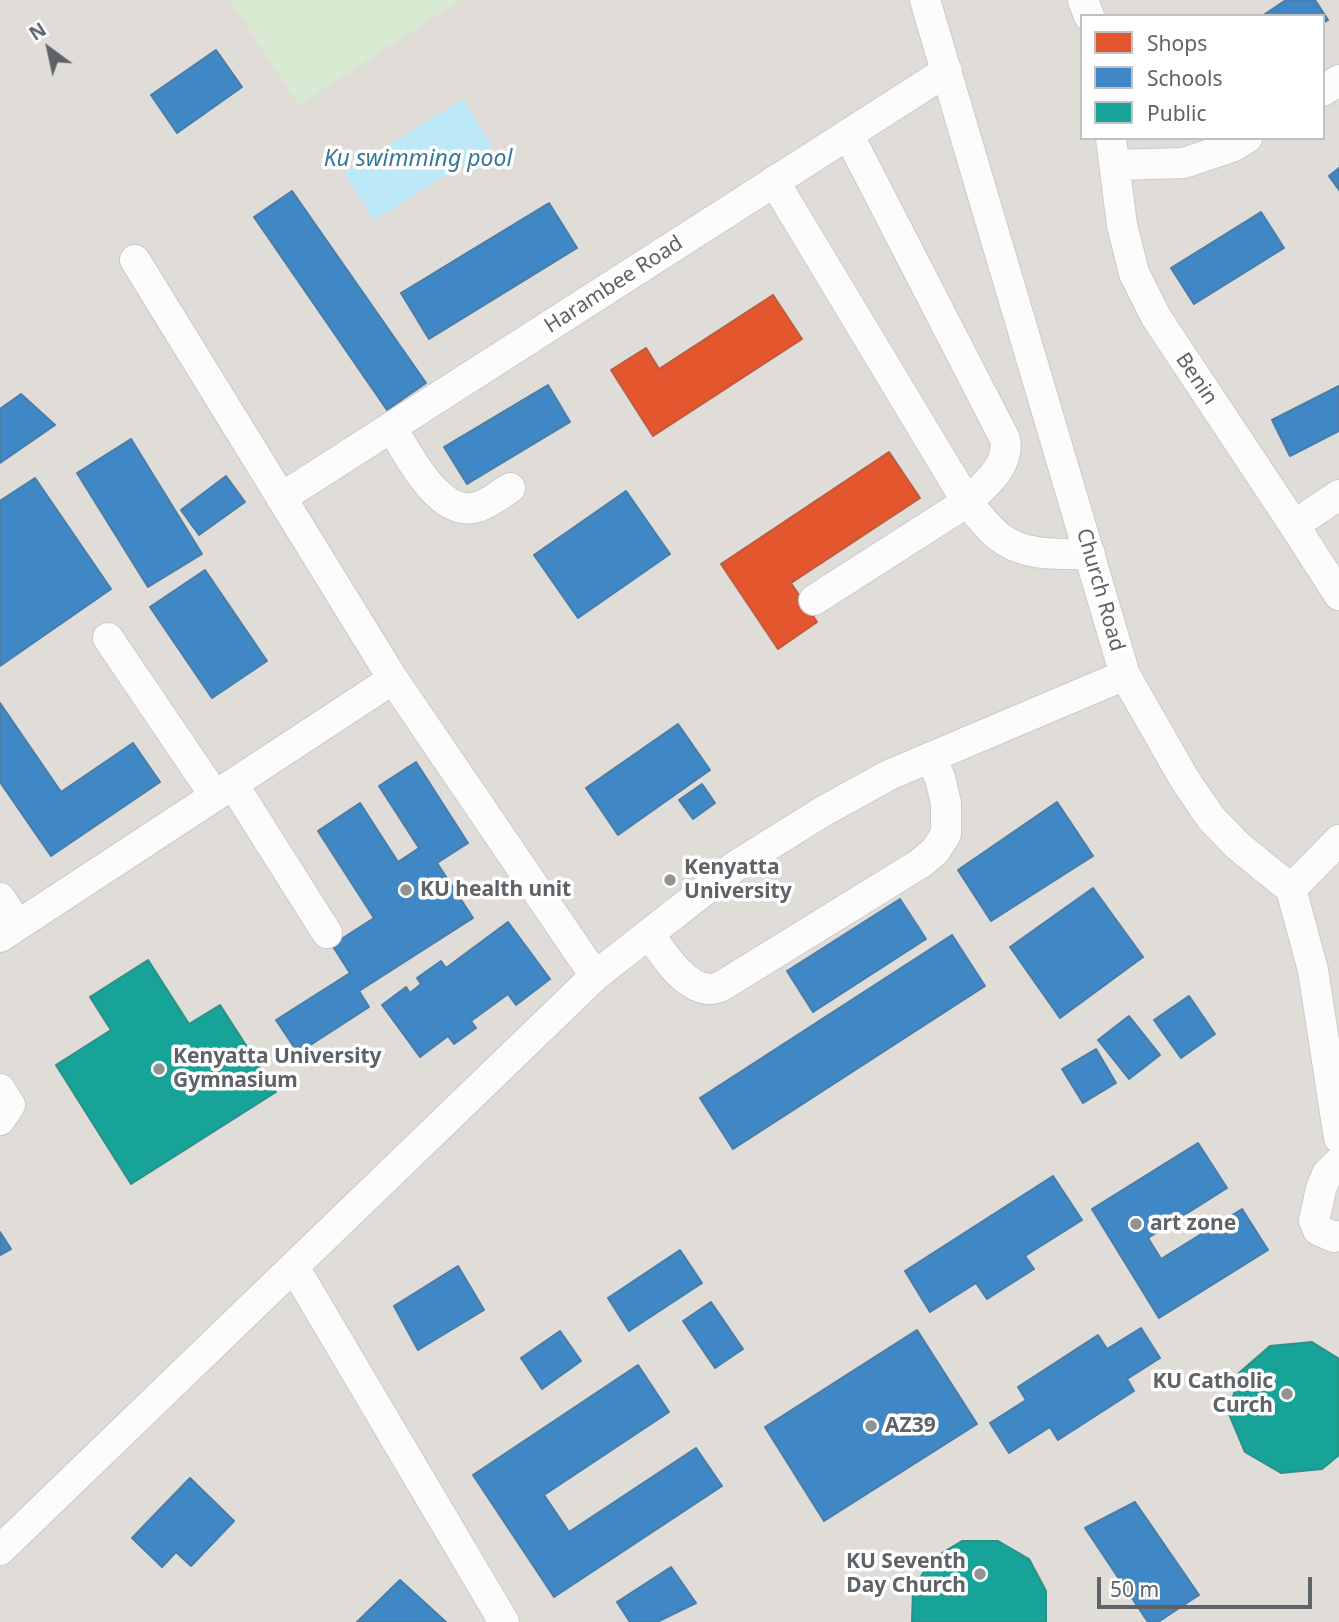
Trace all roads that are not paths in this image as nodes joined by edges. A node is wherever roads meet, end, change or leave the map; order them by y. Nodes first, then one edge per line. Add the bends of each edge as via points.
1 (925, 0) edge
2 (947, 71) junction
3 (848, 134) junction
4 (1244, 140) edge
5 (1113, 152) edge
6 (775, 181) junction
7 (135, 260) dead end
8 (391, 427) junction
9 (510, 488) dead end
10 (1339, 495) edge
11 (281, 498) junction
12 (967, 502) junction
13 (1294, 525) junction
14 (1090, 554) junction
15 (1339, 595) edge
16 (814, 600) dead end
17 (108, 638) dead end
18 (1125, 675) junction
19 (393, 679) junction
20 (931, 757) junction
21 (224, 790) junction
22 (1339, 840) edge
23 (1291, 889) junction
24 (0, 898) edge
25 (9, 931) edge
26 (327, 933) dead end
27 (649, 934) junction
28 (1326, 971) edge
29 (595, 976) junction
30 (0, 1090) edge
31 (0, 1121) edge
32 (1339, 1138) edge
33 (1339, 1162) edge
34 (1339, 1236) edge
35 (294, 1267) junction
36 (0, 1550) edge
37 (503, 1622) edge

1 - 2 lane, Church Road
2 - 3 lane, Harambee Road
2 - 14 lane, Church Road
3 - 6 lane, Harambee Road
3 - 12 lane via 1005,439 1005,458
4 - 5 lane via 1184,163
5 - 13 lane, Benin via 1122,225 1134,273 1156,317
6 - 8 lane, Harambee Road
6 - 12 lane
7 - 11 lane
8 - 9 lane via 444,501 458,508 476,508
8 - 11 lane, Harambee Road
10 - 13 lane
11 - 19 lane
12 - 14 lane via 997,535 1015,547 1041,554
12 - 16 lane
13 - 15 lane, Benin
14 - 18 lane, Church Road
17 - 21 lane
18 - 20 lane
18 - 23 lane, Church Road via 1211,818
19 - 21 lane
19 - 29 lane
20 - 27 lane via 822,812 737,865
20 - 27 lane via 946,803 946,834 921,863 720,987 708,989 690,982
21 - 25 lane
21 - 26 lane
22 - 23 lane
23 - 28 lane
24 - 25 lane
27 - 29 lane
28 - 32 lane
29 - 35 lane
30 - 31 lane via 10,1105
33 - 34 lane via 1327,1174 1314,1221 1318,1230
35 - 36 lane
35 - 37 lane

